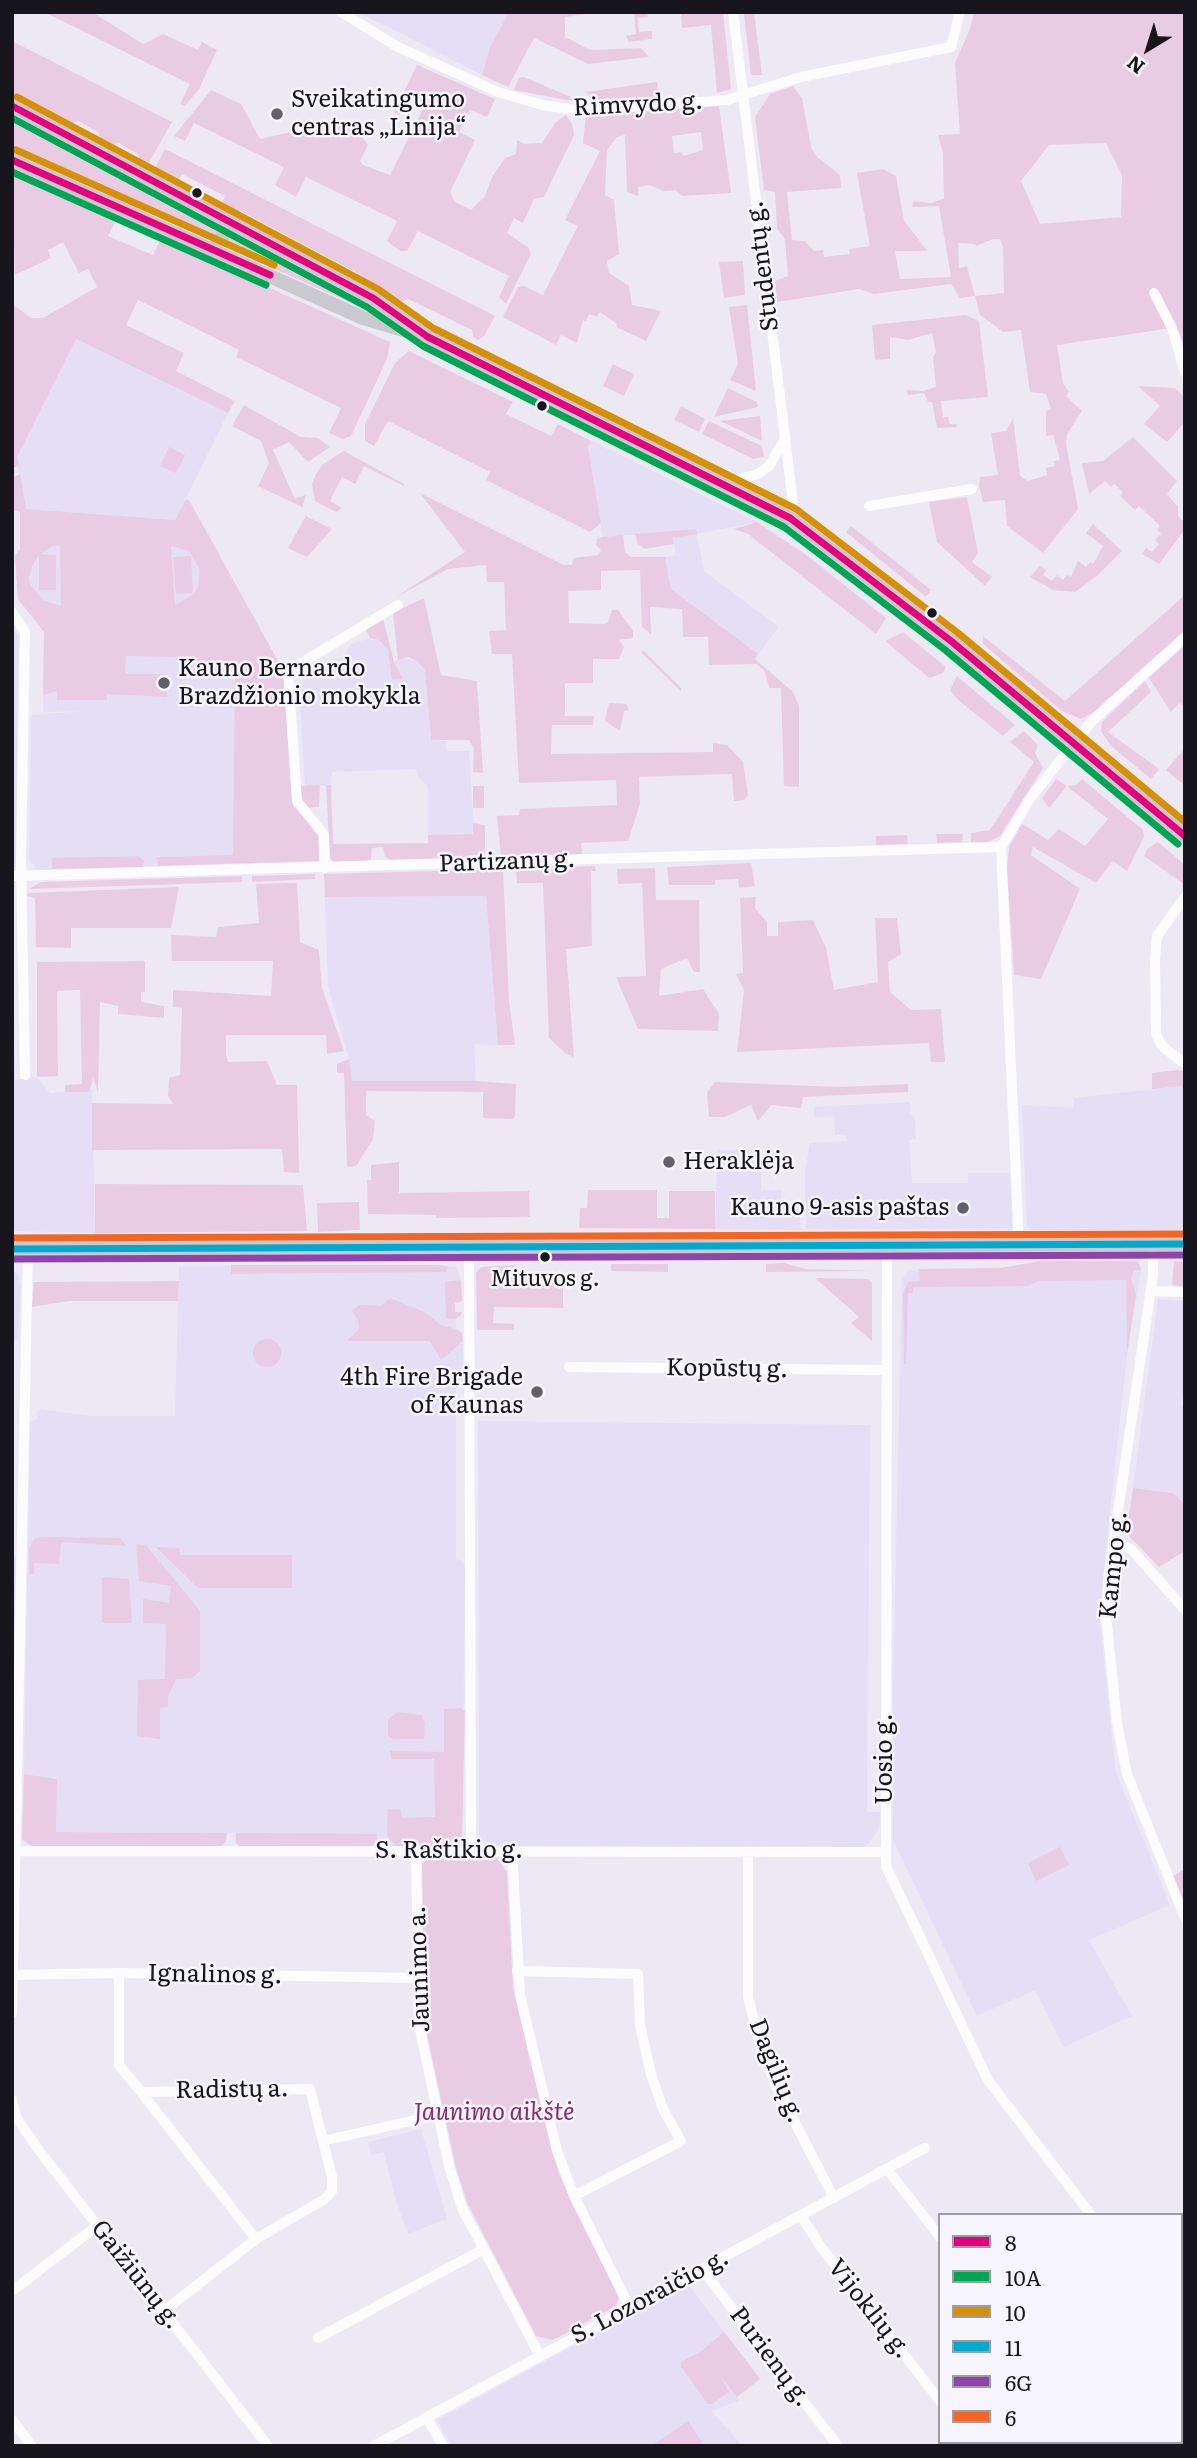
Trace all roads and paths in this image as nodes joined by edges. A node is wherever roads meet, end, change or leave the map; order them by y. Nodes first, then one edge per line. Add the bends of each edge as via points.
1 (341, 12) edge
2 (733, 12) edge
3 (960, 12) edge
4 (743, 96) junction
5 (12, 106) edge
6 (12, 160) edge
7 (232, 224) junction
8 (212, 250) junction
9 (1154, 293) dead end
10 (428, 337) junction
11 (1185, 372) edge
12 (784, 441) junction
13 (724, 484) junction
14 (972, 489) dead end
15 (869, 506) dead end
16 (790, 518) junction
17 (398, 604) dead end
18 (12, 612) edge
19 (1185, 637) edge
20 (1074, 743) junction
21 (1185, 836) edge
22 (1001, 847) junction
23 (324, 868) junction
24 (17, 876) edge
25 (1185, 897) edge
26 (1185, 1064) edge
27 (25, 1075) dead end
28 (1019, 1244) junction
29 (1153, 1244) junction
30 (1185, 1244) edge
31 (887, 1245) junction
32 (469, 1248) junction
33 (12, 1249) edge
34 (28, 1249) junction
35 (1151, 1290) junction
36 (1185, 1292) edge
37 (569, 1367) dead end
38 (886, 1370) junction
39 (18, 1540) edge
40 (1114, 1543) junction
41 (1185, 1610) edge
42 (14, 1851) edge
43 (416, 1851) junction
44 (471, 1851) junction
45 (512, 1852) junction
46 (885, 1852) junction
47 (748, 1853) junction
48 (1185, 1918) edge
49 (517, 1971) junction
50 (119, 1973) junction
51 (13, 1975) edge
52 (418, 1978) junction
53 (12, 2013) edge
54 (141, 2092) junction
55 (12, 2101) edge
56 (437, 2115) junction
57 (323, 2141) junction
58 (925, 2148) dead end
59 (887, 2169) junction
60 (574, 2196) junction
61 (834, 2198) junction
62 (1089, 2213) edge
63 (801, 2216) junction
64 (97, 2226) junction
65 (938, 2234) edge
66 (256, 2239) junction
67 (484, 2249) junction
68 (702, 2269) junction
69 (12, 2291) edge
70 (630, 2308) junction
71 (164, 2311) junction
72 (318, 2338) dead end
73 (540, 2356) junction
74 (938, 2398) edge
75 (427, 2418) junction
76 (12, 2420) edge
77 (32, 2446) edge
78 (268, 2446) edge
79 (374, 2446) edge
80 (443, 2446) edge
81 (838, 2446) edge

1 - 4 street, Rimvydo g. via 445,70 542,105 582,111
2 - 4 street, Studentų g.
3 - 4 street, Rimvydo g. via 951,47 844,67
4 - 12 street, Studentų g.
5 - 7 main road
6 - 8 main road
7 - 8 main road
7 - 10 main road via 373,298
8 - 10 main road via 363,318
9 - 11 street via 1172,328
10 - 13 main road
12 - 13 street via 769,466 758,474
12 - 16 street, Studentų g. via 794,511
13 - 16 main road
14 - 15 street
16 - 20 main road
17 - 23 street via 288,671 297,801 324,835
18 - 24 street via 25,632
19 - 20 street via 1093,720
20 - 21 main road
20 - 22 street via 1031,797
22 - 23 street, Partizanų g.
22 - 28 street
23 - 24 street, Partizanų g.
24 - 27 street
25 - 26 street via 1157,936 1155,959 1156,1034 1162,1046
28 - 29 main road
28 - 31 main road
29 - 30 main road
29 - 35 street, Kampo g.
31 - 32 main road
31 - 38 street, Uosio g.
32 - 34 main road
32 - 44 street
33 - 34 main road
34 - 39 street
35 - 36 street
35 - 40 street, Kampo g.
37 - 38 street, Kopūstų g.
38 - 46 street, Uosio g.
39 - 42 street
40 - 41 street via 1131,1549
40 - 48 street, Kampo g. via 1106,1615 1121,1749 1135,1799
42 - 43 street, S. Raštikio g.
42 - 51 street
43 - 44 street, S. Raštikio g.
43 - 52 street, Jaunimo a.
44 - 45 street, S. Raštikio g.
45 - 47 street, S. Raštikio g.
45 - 49 street
46 - 47 street, S. Raštikio g.
46 - 62 street, Uosio g. via 892,1883 988,2080
47 - 61 street, Dagilių g. via 748,1997 776,2086
49 - 60 street via 523,2015 560,2161
49 - 60 street via 638,1974 640,2025 650,2074 681,2141
50 - 51 street, Ignalinos g.
50 - 52 street, Ignalinos g.
50 - 54 street, Radistų a. via 119,2065
51 - 53 street
52 - 56 street, Jaunimo a. via 419,2025
54 - 57 street, Radistų a. via 310,2088
54 - 66 street, Radistų a.
55 - 64 street, Gaižiūnų g. via 21,2126
56 - 57 street
56 - 67 street, Jaunimo a. via 463,2208
57 - 66 street, Radistų a. via 332,2184 328,2196
58 - 59 street, S. Lozoraičio g.
59 - 61 street, S. Lozoraičio g.
59 - 65 street
60 - 70 street
61 - 63 street, S. Lozoraičio g.
63 - 68 street, S. Lozoraičio g.
63 - 74 street, Vijoklių g.
64 - 69 street
64 - 71 street, Gaižiūnų g.
66 - 71 street, Radistų a.
67 - 72 street
67 - 73 street, Jaunimo a.
68 - 70 street, S. Lozoraičio g.
68 - 81 street, Purienų g.
70 - 73 street, S. Lozoraičio g.
71 - 78 street, Gaižiūnų g.
73 - 75 street, S. Lozoraičio g.
75 - 79 street, S. Lozoraičio g.
75 - 80 street
76 - 77 street

